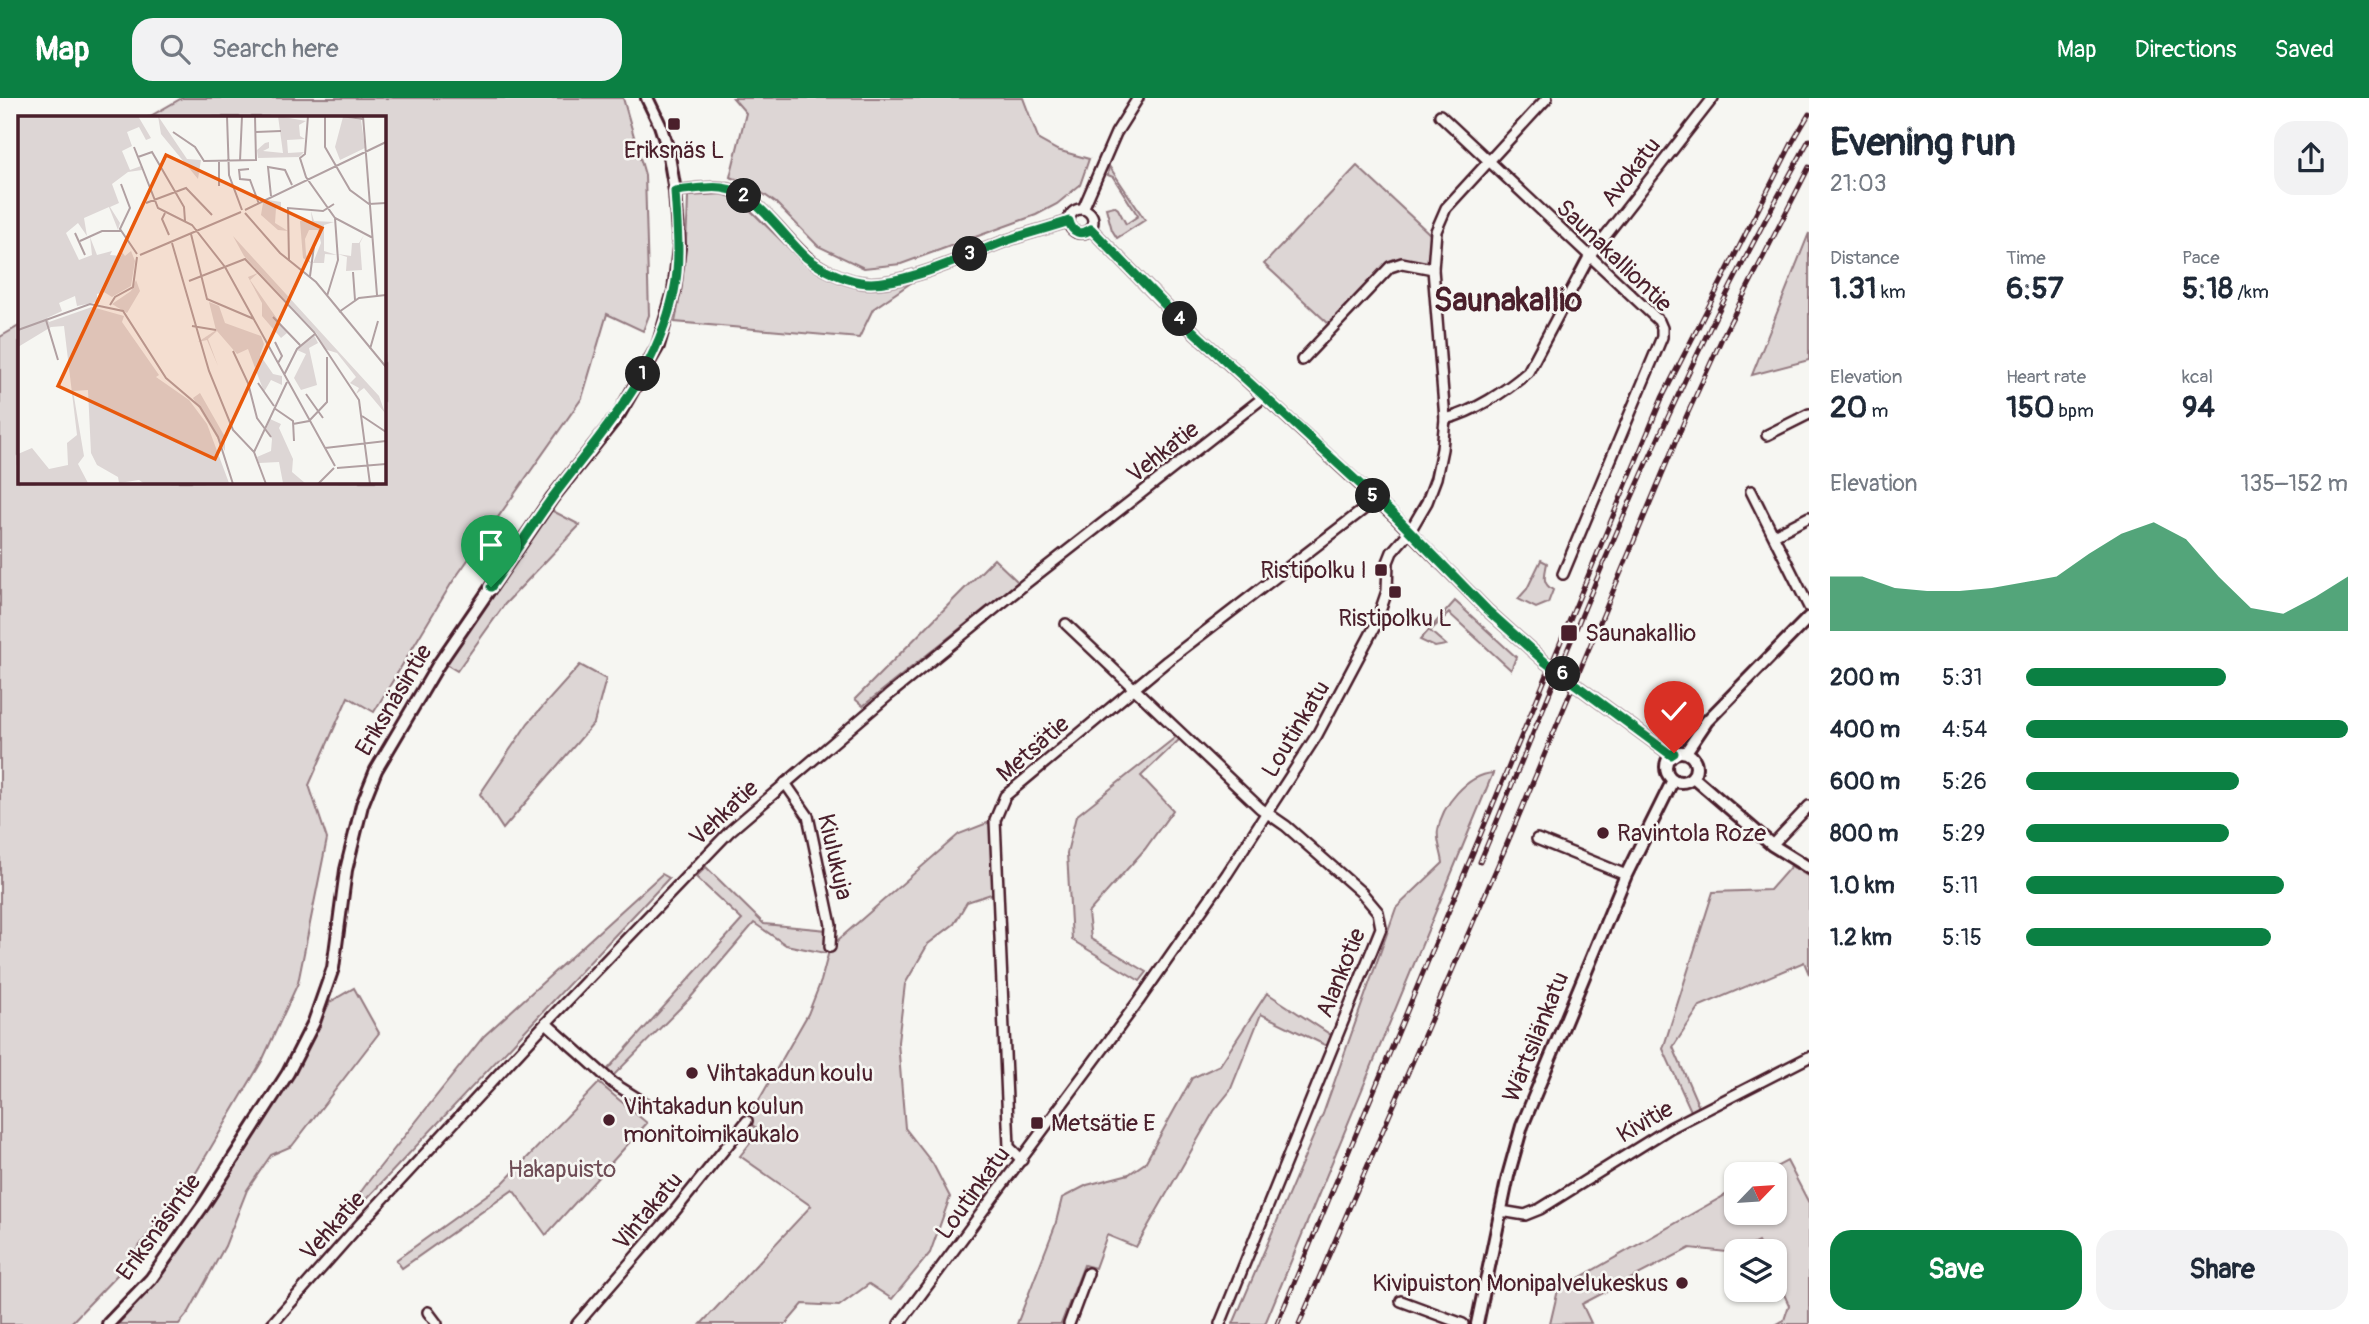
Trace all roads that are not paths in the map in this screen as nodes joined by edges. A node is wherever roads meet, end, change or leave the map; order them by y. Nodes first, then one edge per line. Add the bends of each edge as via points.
1 (647, 98) edge
2 (1138, 98) edge
3 (1547, 98) edge
4 (1713, 98) edge
5 (1440, 115) dead end
6 (1489, 161) junction
7 (675, 191) junction
8 (1083, 209) junction
9 (1069, 221) junction
10 (1091, 229) junction
11 (1589, 257) junction
12 (1433, 269) junction
13 (1302, 360) dead end
14 (1264, 397) junction
15 (1809, 414) edge
16 (1445, 419) junction
17 (1767, 435) dead end
18 (1751, 491) dead end
19 (1377, 499) junction
20 (1809, 517) edge
21 (1410, 531) junction
22 (1774, 535) junction
23 (1563, 574) dead end
24 (1809, 607) edge
25 (1809, 617) edge
26 (1066, 624) dead end
27 (1133, 689) junction
28 (1686, 752) junction
29 (1671, 755) junction
30 (1693, 777) junction
31 (1673, 780) junction
32 (785, 783) junction
33 (1809, 806) edge
34 (1268, 813) junction
35 (1537, 839) dead end
36 (1772, 845) junction
37 (1809, 868) edge
38 (1626, 875) junction
39 (830, 947) dead end
40 (546, 1023) junction
41 (1809, 1057) edge
42 (648, 1105) dead end
43 (747, 1121) dead end
44 (1022, 1160) junction
45 (1502, 1212) junction
46 (1088, 1273) dead end
47 (1401, 1301) dead end
48 (428, 1312) dead end
49 (108, 1324) edge
50 (272, 1324) edge
51 (437, 1324) edge
52 (577, 1324) edge
53 (899, 1324) edge
54 (1069, 1324) edge
55 (1220, 1324) edge
56 (1463, 1324) edge
57 (1478, 1324) edge

1 - 7 street, Eriksnäsintie via 668,150
2 - 8 street via 1116,133
3 - 6 street, Loutinkatu
4 - 11 street, Avokatu
5 - 6 street, Saunakalliontie
6 - 11 street, Saunakalliontie
6 - 12 street, Loutinkatu via 1446,208 1436,231
7 - 9 street via 722,188 742,194 808,259 860,282 884,283 906,277
7 - 49 street, Eriksnäsintie via 676,280 658,346 619,414 552,498 438,665 376,770 362,804 346,870 333,968 314,1022 288,1073 205,1204 151,1279
8 - 9 street via 1074,211
8 - 10 street via 1092,214
9 - 10 street via 1077,233
10 - 14 street
11 - 16 street, Avokatu via 1528,372 1466,413
11 - 23 street, Saunakalliontie via 1659,321 1662,337
12 - 13 street via 1402,263 1390,267
12 - 16 street, Loutinkatu
14 - 19 street
14 - 32 street, Vehkatie via 1025,584
15 - 17 street
16 - 21 street, Loutinkatu via 1436,478
18 - 22 street
19 - 21 street
19 - 27 street, Metsätie
20 - 22 street
21 - 29 street via 1545,662
21 - 34 street, Loutinkatu via 1388,562 1387,591 1375,626 1322,726
22 - 24 street
25 - 28 street via 1707,721
26 - 27 street, Alankotie
27 - 34 street, Alankotie
27 - 44 street, Metsätie via 1005,796 995,820 1009,1147
28 - 29 street
28 - 30 street via 1696,763
29 - 31 street via 1665,766
30 - 31 street
30 - 36 street
31 - 38 street, Wärtsilänkatu
32 - 39 street, Kiulukuja via 808,816 831,925
32 - 40 street, Vehkatie via 730,831
33 - 36 street
34 - 44 street, Loutinkatu
34 - 55 street, Alankotie via 1362,893 1378,912 1381,928
35 - 38 street
36 - 37 street
38 - 45 street, Wärtsilänkatu via 1522,1126
40 - 42 street via 613,1083
40 - 50 street, Vehkatie
41 - 45 street, Kivitie via 1670,1128 1539,1209 1525,1215
43 - 52 street, Vihtakatu
44 - 53 street, Loutinkatu
45 - 57 street, Wärtsilänkatu
46 - 54 street
47 - 56 street
48 - 51 street

